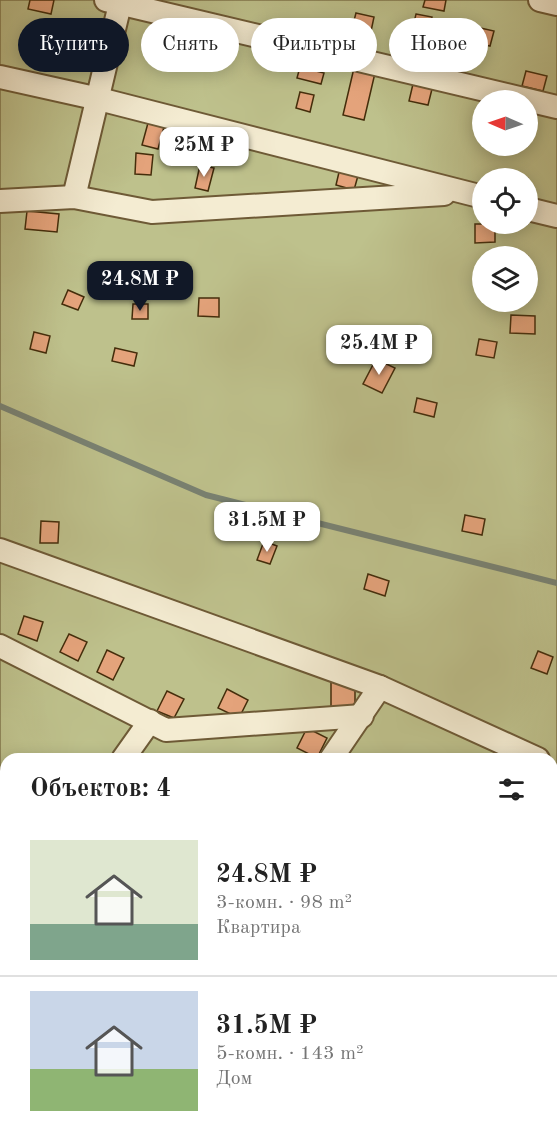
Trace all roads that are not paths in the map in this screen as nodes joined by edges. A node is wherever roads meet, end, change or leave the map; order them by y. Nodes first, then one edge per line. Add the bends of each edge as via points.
1 (540, 0) edge
2 (116, 1) edge
3 (557, 4) edge
4 (0, 77) edge
5 (99, 99) junction
6 (557, 107) edge
7 (472, 194) edge
8 (472, 195) edge
9 (74, 197) junction
10 (0, 201) edge
11 (538, 211) edge
12 (557, 216) edge
13 (0, 550) edge
14 (0, 646) edge
15 (380, 687) junction
16 (362, 716) junction
17 (150, 721) junction
18 (127, 753) edge
19 (335, 753) edge
20 (525, 753) edge

1 - 3 street
2 - 5 street
2 - 6 street
4 - 5 street
5 - 7 street
5 - 9 street
8 - 9 street via 152,212
9 - 10 street
11 - 12 street
13 - 15 street
14 - 17 street
15 - 16 street
15 - 20 street
16 - 17 street via 166,730
16 - 19 street
17 - 18 street

